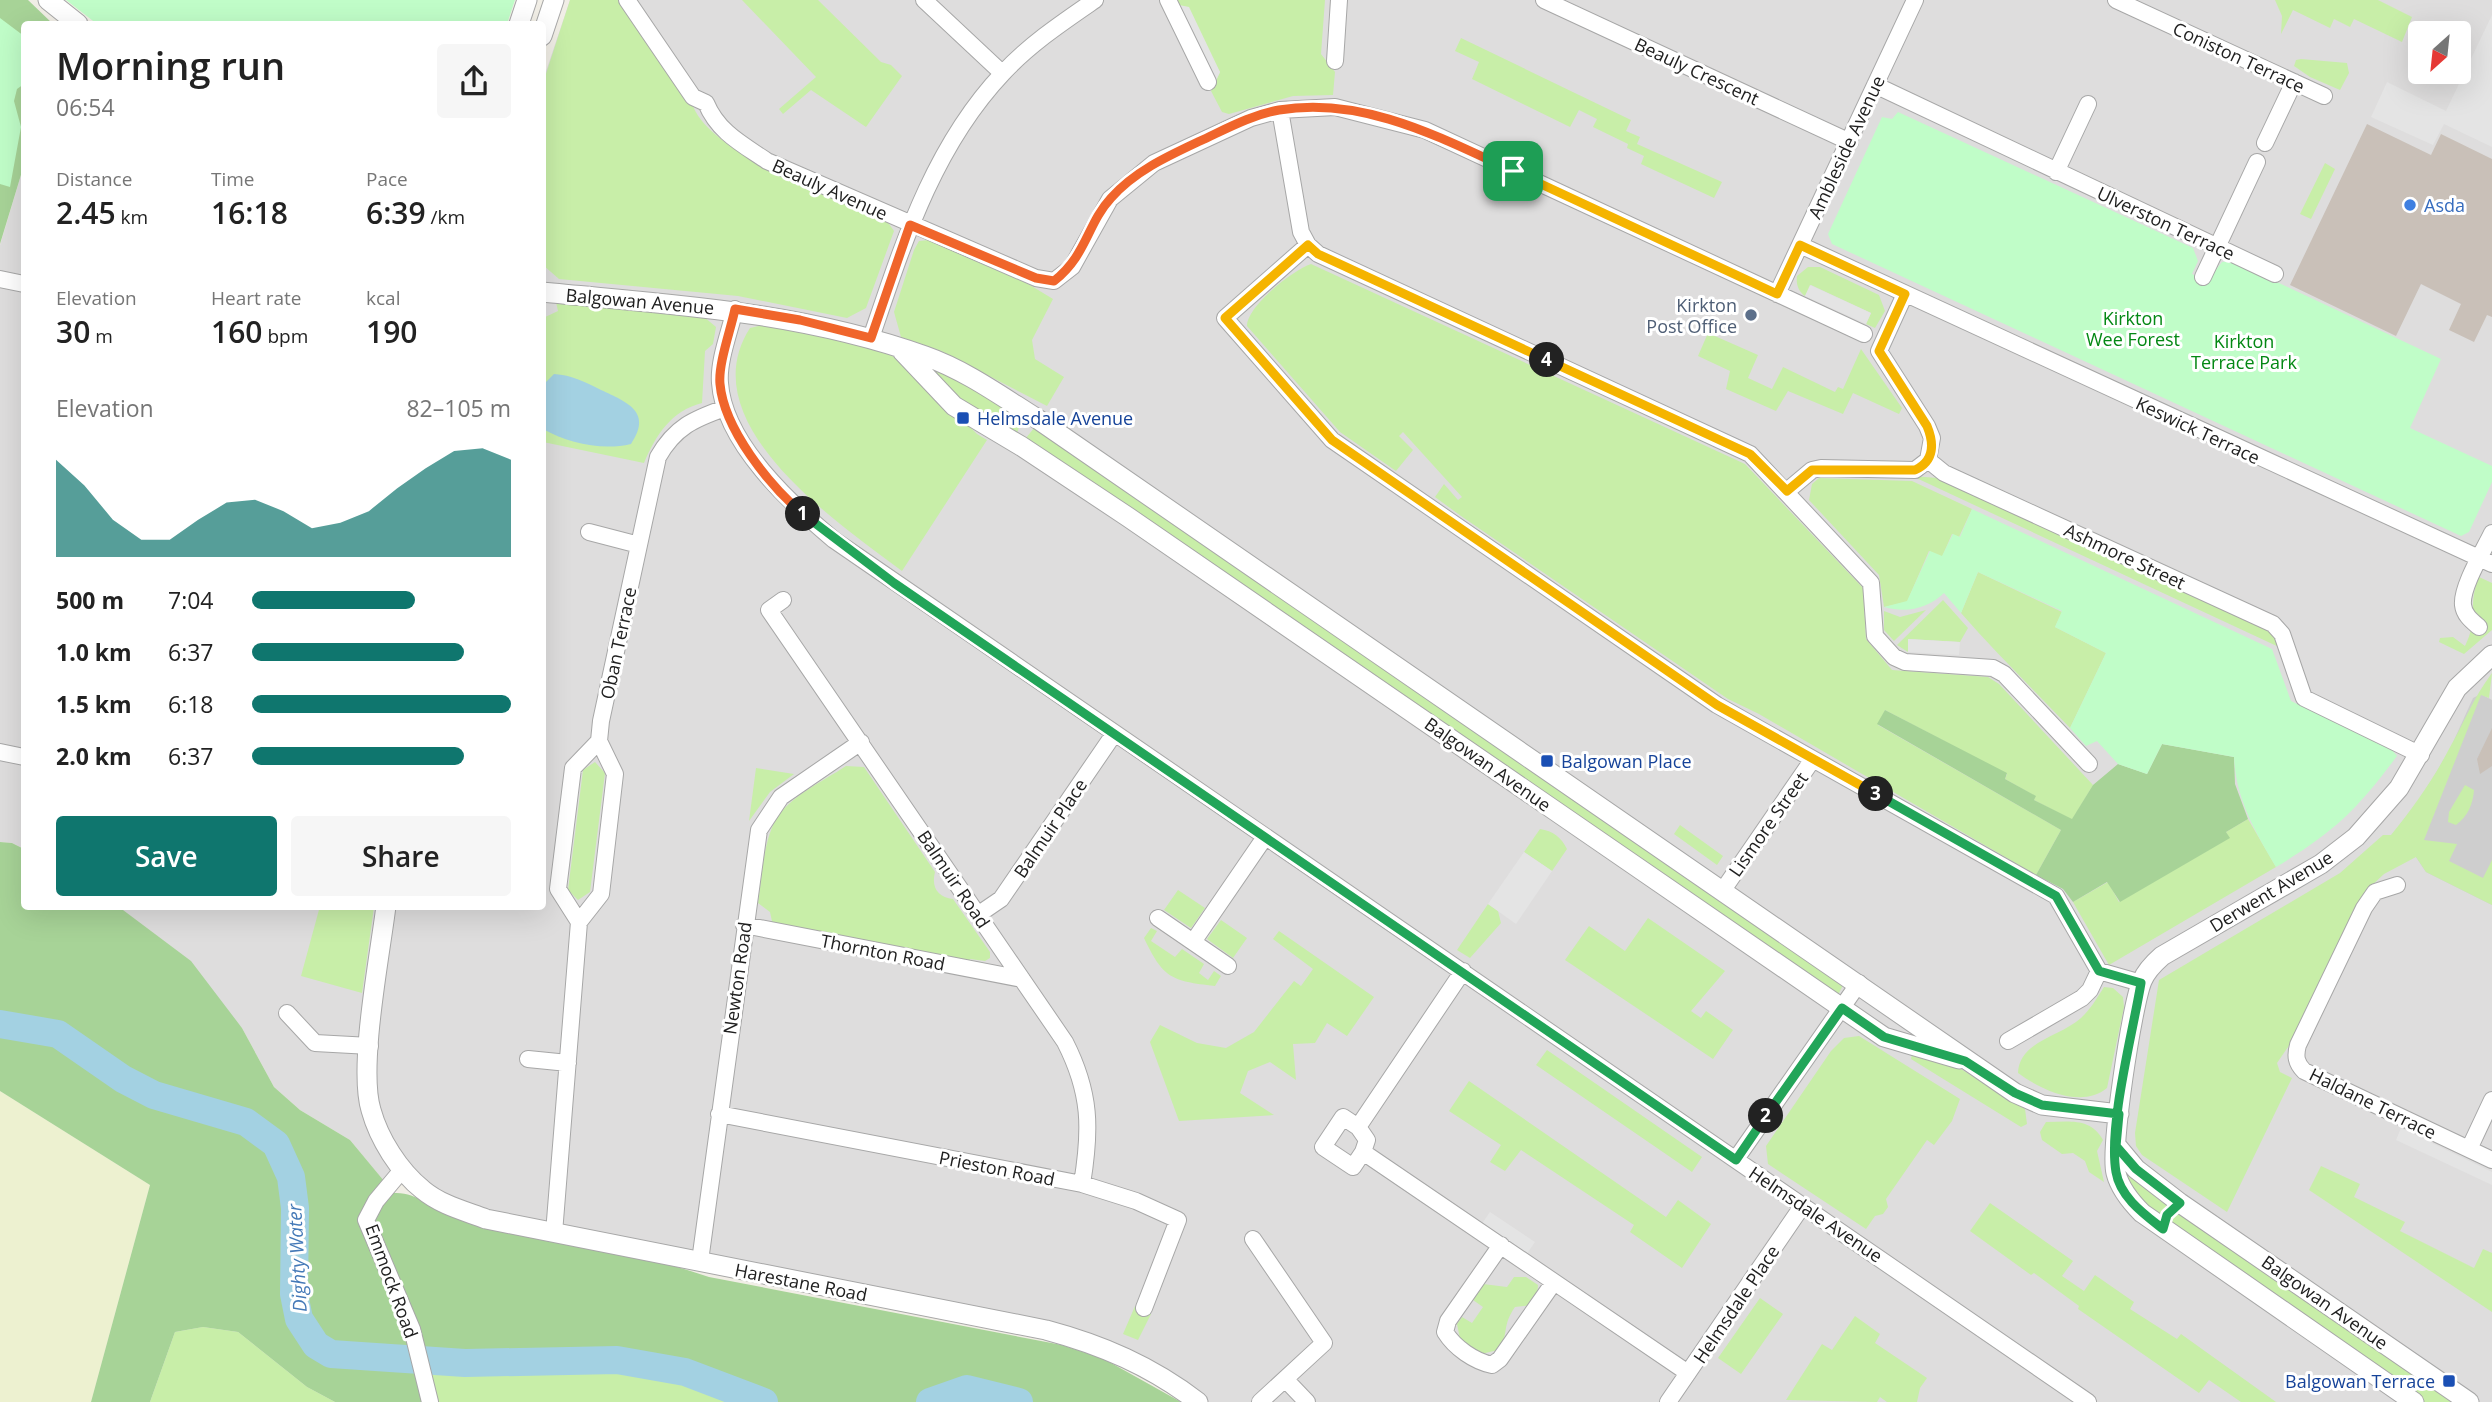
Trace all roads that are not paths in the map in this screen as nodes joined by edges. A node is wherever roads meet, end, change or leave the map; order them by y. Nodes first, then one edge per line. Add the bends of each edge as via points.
1 (48, 0) edge
2 (527, 0) edge
3 (554, 0) edge
4 (627, 0) edge
5 (924, 0) edge
6 (1095, 0) edge
7 (1168, 0) edge
8 (1339, 0) edge
9 (1544, 0) edge
10 (1915, 0) edge
11 (2116, 0) edge
12 (74, 21) edge
13 (520, 21) edge
14 (546, 24) edge
15 (1335, 61) dead end
16 (1002, 73) junction
17 (1208, 82) dead end
18 (2294, 82) junction
19 (1875, 85) junction
20 (2323, 96) dead end
21 (2088, 104) dead end
22 (1280, 110) junction
23 (1850, 142) junction
24 (2265, 143) dead end
25 (2257, 162) dead end
26 (2056, 172) junction
27 (910, 225) junction
28 (1308, 245) junction
29 (1800, 245) junction
30 (2218, 247) junction
31 (2275, 274) dead end
32 (2203, 277) dead end
33 (0, 279) edge
34 (21, 283) edge
35 (546, 292) edge
36 (1777, 294) junction
37 (1905, 294) junction
38 (735, 309) junction
39 (1864, 334) dead end
40 (871, 338) junction
41 (901, 350) junction
42 (725, 408) junction
43 (1036, 418) junction
44 (1021, 446) junction
45 (1928, 460) junction
46 (1787, 491) junction
47 (589, 532) dead end
48 (2492, 533) edge
49 (639, 545) junction
50 (2486, 562) edge
51 (783, 600) dead end
52 (2479, 627) dead end
53 (2492, 655) edge
54 (1114, 734) junction
55 (599, 741) junction
56 (861, 742) junction
57 (0, 752) edge
58 (2421, 755) junction
59 (21, 756) edge
60 (1813, 759) junction
61 (2089, 764) dead end
62 (1265, 837) junction
63 (2396, 885) dead end
64 (1723, 890) junction
65 (386, 910) edge
66 (979, 914) junction
67 (1158, 918) dead end
68 (579, 922) junction
69 (744, 925) junction
70 (1193, 942) junction
71 (1228, 967) dead end
72 (1463, 971) junction
73 (2099, 971) junction
74 (1022, 979) junction
75 (1859, 983) junction
76 (2141, 983) junction
77 (1842, 1008) junction
78 (287, 1013) dead end
79 (2008, 1041) dead end
80 (370, 1046) junction
81 (528, 1059) dead end
82 (1965, 1061) junction
83 (568, 1063) junction
84 (2492, 1100) edge
85 (719, 1114) junction
86 (2119, 1114) junction
87 (1358, 1127) junction
88 (2116, 1146) junction
89 (2469, 1149) junction
90 (1363, 1152) junction
91 (1736, 1160) junction
92 (2492, 1160) edge
93 (402, 1170) junction
94 (1082, 1184) junction
95 (2180, 1203) junction
96 (1803, 1205) junction
97 (2163, 1229) junction
98 (554, 1233) junction
99 (1253, 1239) dead end
100 (1501, 1245) junction
101 (700, 1261) junction
102 (1554, 1282) junction
103 (1144, 1308) dead end
104 (1688, 1373) junction
105 (1285, 1379) junction
106 (429, 1396) edge
107 (2078, 1399) edge
108 (1198, 1402) edge
109 (1260, 1402) edge
110 (1307, 1402) edge
111 (1668, 1402) edge
112 (2414, 1402) edge
113 (2469, 1402) edge

1 - 12 street
2 - 13 street
3 - 14 street
4 - 27 street, Beauly Avenue via 694,97 706,103 714,122 729,136 767,161
5 - 16 street
6 - 16 street via 1046,34
7 - 17 street
8 - 15 street
9 - 23 street, Beauly Crescent
10 - 19 street, Ambleside Avenue
11 - 18 street, Coniston Terrace
16 - 27 street via 933,173
18 - 20 street, Coniston Terrace
18 - 24 street
19 - 23 street, Ambleside Avenue
19 - 26 street, Ulverston Terrace
21 - 26 street
22 - 27 street, Beauly Avenue via 1251,118 1154,163 1110,199 1072,267 1054,281 1036,278
22 - 28 street via 1301,232
22 - 36 street, Beauly Avenue via 1335,107 1425,130
23 - 29 street, Ambleside Avenue
25 - 30 street
26 - 30 street, Ulverston Terrace
27 - 40 street
28 - 46 street via 1318,254 1750,454
28 - 60 street via 1225,318 1332,440 1717,705
29 - 36 street, Ambleside Avenue
29 - 37 street, Keswick Terrace
30 - 31 street, Ulverston Terrace
30 - 32 street
33 - 34 street
35 - 38 street, Balgowan Avenue
36 - 39 street, Beauly Avenue
37 - 45 street via 1882,343 1881,358 1932,438
37 - 50 street, Keswick Terrace
38 - 40 street, Balgowan Avenue
38 - 42 street, Helmsdale Avenue via 720,381
40 - 41 street, Balgowan Avenue
41 - 43 street, Balgowan Avenue via 973,378
41 - 44 street, Balgowan Avenue via 954,407
42 - 49 street, Oban Terrace via 692,419 667,442 658,457
42 - 54 street, Helmsdale Avenue via 740,440 797,509 834,540
43 - 44 street via 1024,429
43 - 64 street, Balgowan Avenue
44 - 77 street, Balgowan Avenue
45 - 46 street via 1915,470 1821,468
45 - 58 street, Ashmore Street via 1944,473 2273,624 2282,634 2304,698
46 - 61 street via 1871,583 1875,636 1894,657 1905,662 1993,668 2004,674
47 - 49 street
48 - 50 street
49 - 55 street, Oban Terrace
50 - 52 street via 2465,593 2463,606
51 - 56 street, Balmuir Road via 769,610
53 - 58 street, Derwent Avenue via 2457,688
54 - 62 street, Helmsdale Avenue
54 - 66 street, Balmuir Place via 1001,900
55 - 68 street via 615,774 601,894
55 - 68 street via 573,768 558,889
56 - 66 street, Balmuir Road
56 - 69 street, Newton Road via 800,783 767,813 756,844
57 - 59 street
58 - 76 street, Derwent Avenue via 2356,837 2321,864 2162,956
60 - 64 street, Lismore Street
60 - 73 street via 2056,896
62 - 70 street
62 - 72 street, Helmsdale Avenue
63 - 89 street, Haldane Terrace via 2375,892 2364,908 2298,1045 2298,1065
64 - 75 street, Balgowan Avenue
65 - 80 street, Harestane Road
66 - 74 street, Balmuir Road
67 - 70 street
68 - 83 street
69 - 74 street, Thornton Road
69 - 85 street, Newton Road
70 - 71 street
72 - 87 street
72 - 91 street, Helmsdale Avenue
73 - 76 street
73 - 79 street via 2082,998
74 - 94 street, Balmuir Road via 1080,1071 1089,1117
75 - 77 street
75 - 82 street, Balgowan Avenue
76 - 86 street, Derwent Avenue
77 - 82 street, Balgowan Avenue via 1884,1037
77 - 91 street
78 - 80 street via 315,1043
80 - 93 street, Harestane Road via 366,1077 370,1109
81 - 83 street
82 - 86 street, Balgowan Avenue via 2042,1105
83 - 98 street
84 - 89 street
85 - 94 street, Prieston Road
85 - 101 street, Newton Road
86 - 88 street, Derwent Avenue
87 - 90 street via 1367,1140
87 - 90 street via 1343,1117 1323,1147 1353,1167
88 - 95 street, Balgowan Avenue via 2136,1169
88 - 97 street, Balgowan Avenue via 2116,1173 2127,1197
89 - 92 street, Haldane Terrace
90 - 100 street
91 - 96 street, Helmsdale Avenue
93 - 98 street, Harestane Road via 424,1191 453,1207
93 - 106 street, Emmock Road via 376,1200 366,1220 412,1329
94 - 103 street, Prieston Road via 1178,1220
95 - 97 street via 2167,1215
95 - 113 street, Balgowan Avenue
96 - 104 street, Helmsdale Place
96 - 107 street, Helmsdale Avenue
97 - 112 street, Balgowan Avenue
98 - 101 street, Harestane Road
99 - 105 street via 1324,1343
100 - 102 street
100 - 102 street via 1444,1332 1480,1363 1492,1365 1500,1359
101 - 108 street, Harestane Road via 1090,1341 1134,1360
102 - 104 street
104 - 111 street, Helmsdale Place
105 - 109 street
105 - 110 street

